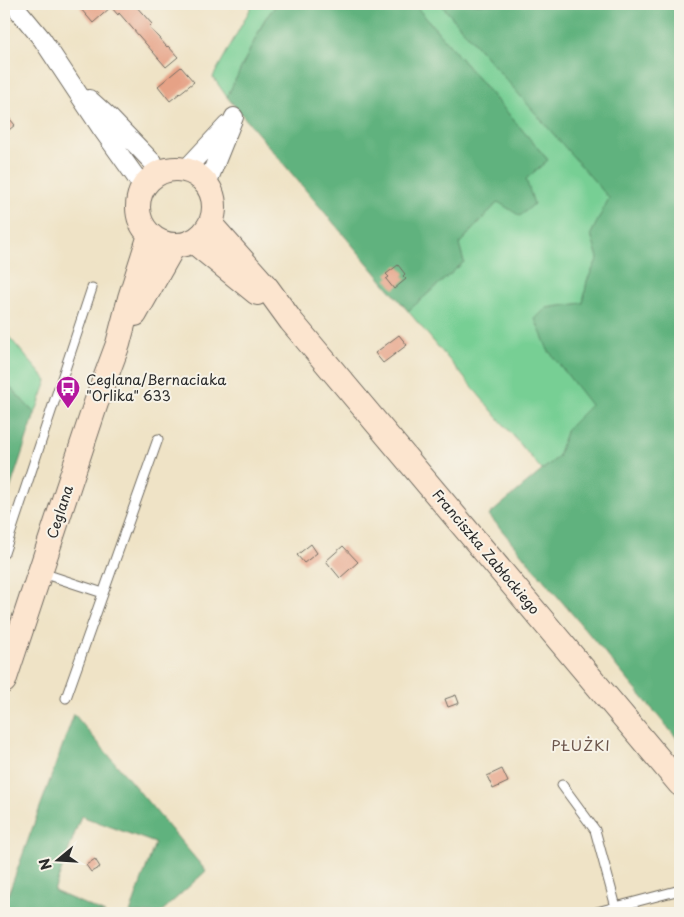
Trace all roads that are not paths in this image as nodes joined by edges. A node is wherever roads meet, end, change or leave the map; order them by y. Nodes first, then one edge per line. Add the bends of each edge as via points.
1 (13, 4) edge
2 (73, 85) junction
3 (186, 170) junction
4 (161, 171) junction
5 (207, 184) junction
6 (143, 188) junction
7 (210, 224) junction
8 (150, 235) junction
9 (183, 243) junction
10 (92, 288) dead end
11 (291, 321) junction
12 (118, 344) junction
13 (158, 439) dead end
14 (4, 554) edge
15 (40, 572) junction
16 (103, 593) junction
17 (4, 681) edge
18 (66, 698) dead end
19 (680, 784) edge
20 (562, 785) dead end
21 (680, 890) edge
22 (616, 907) junction
23 (593, 913) edge

1 - 2 street
2 - 4 street
2 - 6 street
3 - 4 street via 173,168
3 - 5 street
3 - 5 street via 234,117
4 - 6 street
5 - 7 street via 214,210
6 - 8 street via 138,200 138,213
7 - 9 street via 203,234
7 - 11 street, Franciszka Zabłockiego via 267,288
8 - 9 street via 161,242
8 - 12 street, Ceglana
9 - 11 street, Franciszka Zabłockiego
9 - 12 street, Ceglana
10 - 14 lane
11 - 19 street, Franciszka Zabłockiego
12 - 15 street, Ceglana
13 - 16 lane
15 - 16 lane
15 - 17 street, Ceglana
16 - 18 lane
20 - 22 lane via 595,830
21 - 22 lane
22 - 23 lane

